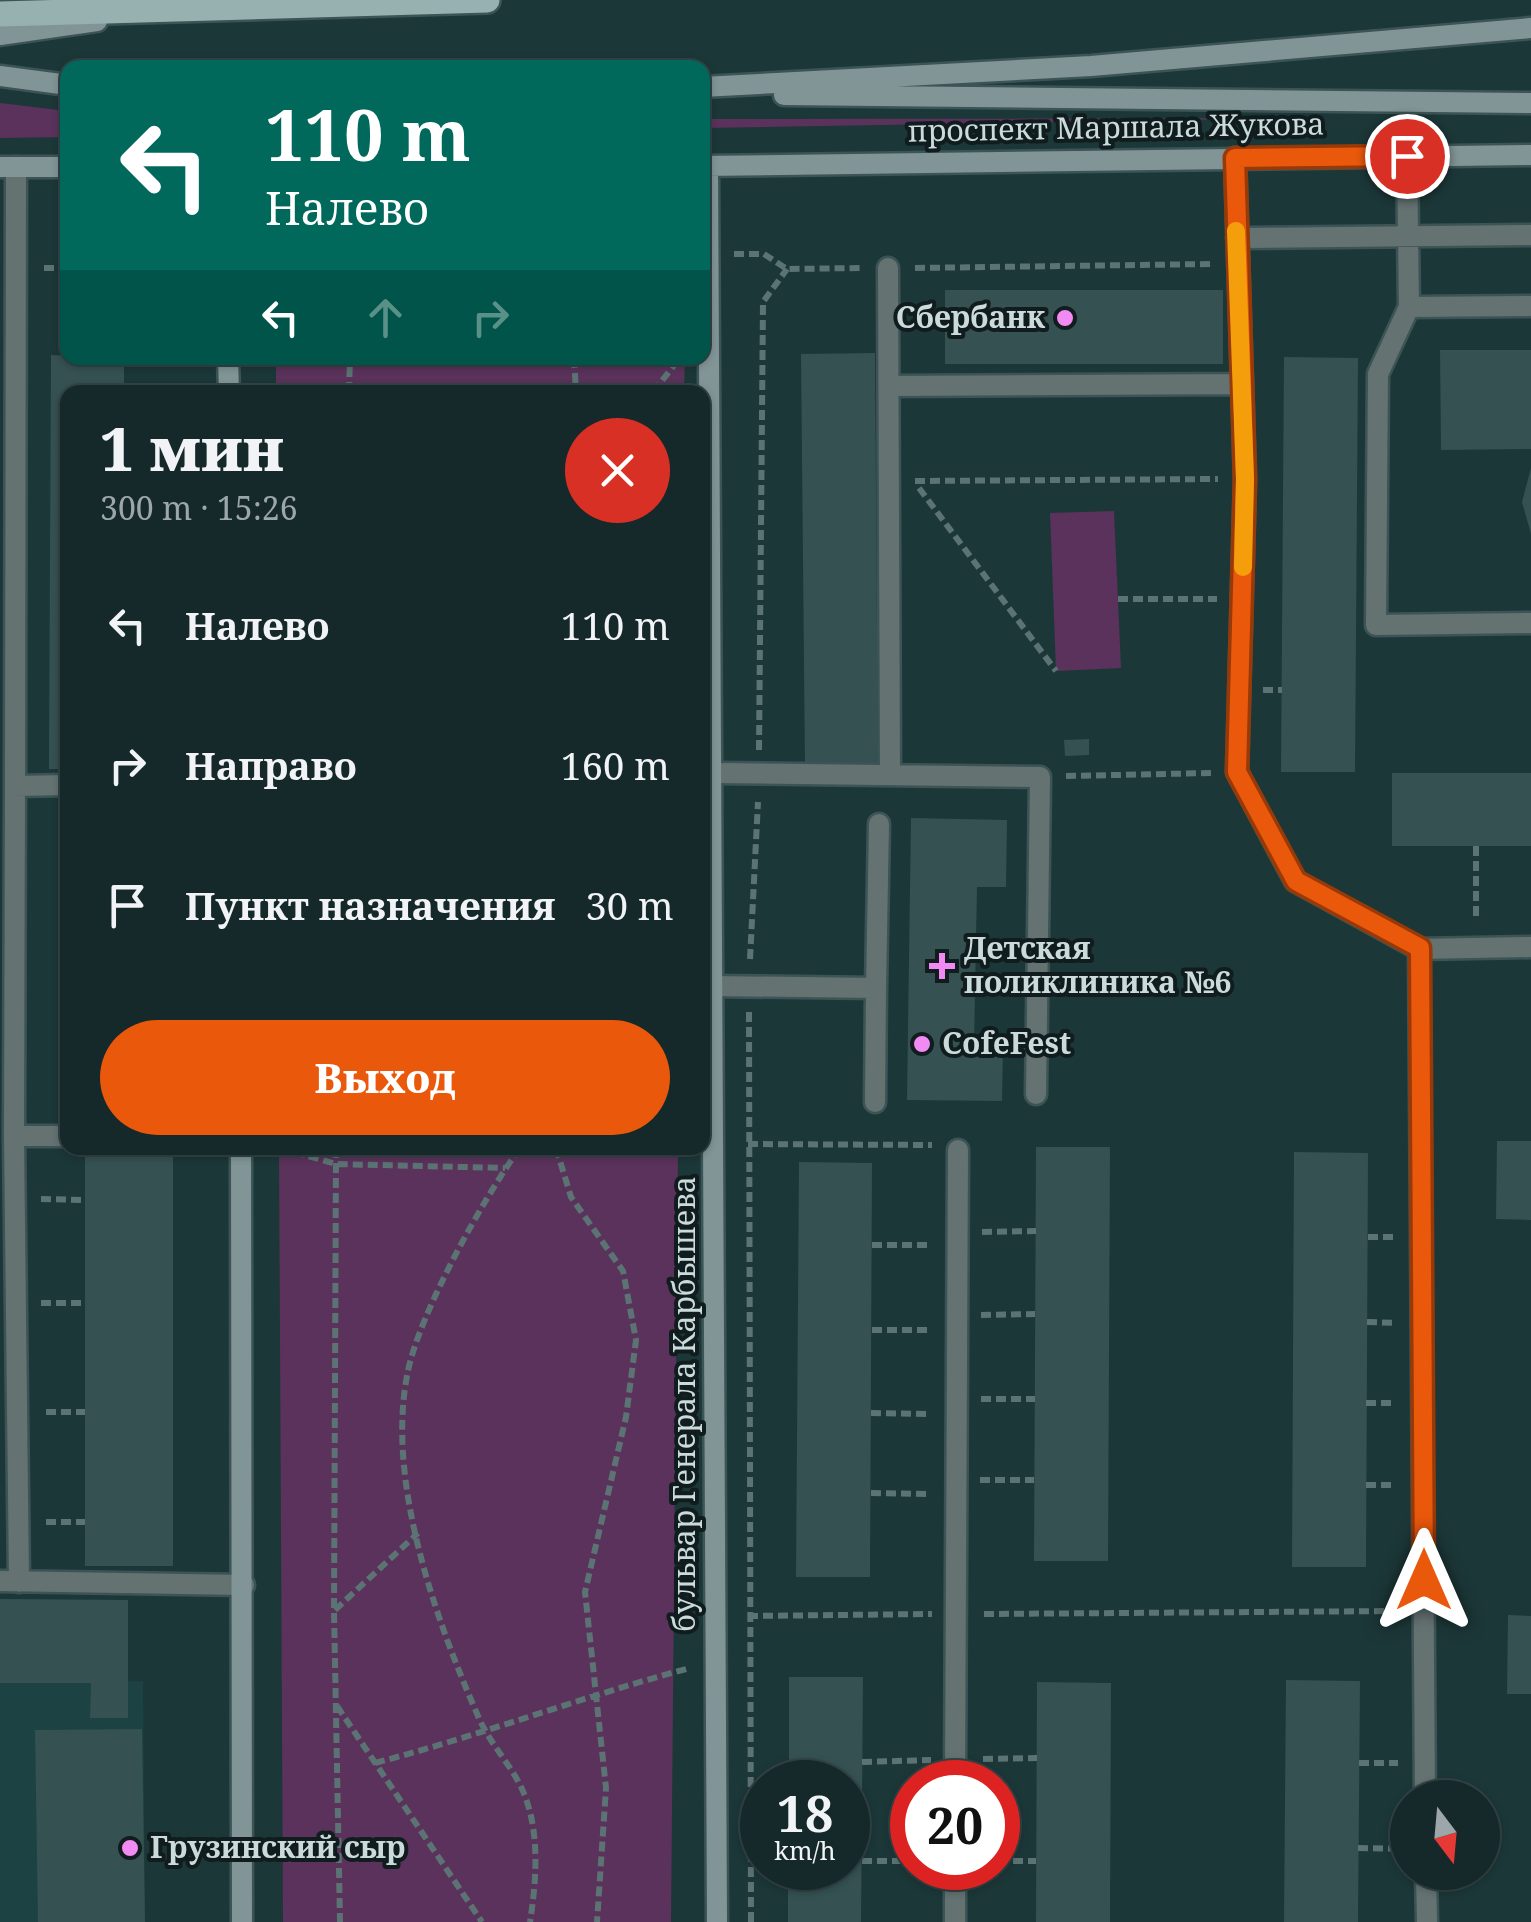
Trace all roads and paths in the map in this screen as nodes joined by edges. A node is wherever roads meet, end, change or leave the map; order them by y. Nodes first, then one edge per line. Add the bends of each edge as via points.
1 (487, 0) edge
2 (178, 8) junction
3 (0, 14) edge
4 (1531, 28) edge
5 (0, 35) edge
6 (0, 76) edge
7 (60, 84) edge
8 (710, 90) edge
9 (710, 90) edge
10 (1531, 103) edge
11 (1531, 155) edge
12 (1407, 156) junction
13 (1235, 158) junction
14 (710, 166) edge
15 (8, 167) edge
16 (60, 167) edge
17 (1531, 235) edge
18 (1408, 236) junction
19 (1236, 238) junction
20 (710, 253) edge
21 (1238, 263) junction
22 (787, 268) junction
23 (888, 268) junction
24 (1531, 306) edge
25 (1409, 307) junction
26 (675, 365) edge
27 (1242, 384) junction
28 (660, 385) edge
29 (889, 386) junction
30 (710, 461) edge
31 (1245, 479) junction
32 (914, 480) junction
33 (889, 481) junction
34 (1118, 599) dead end
35 (1242, 599) junction
36 (1531, 623) edge
37 (1056, 671) dead end
38 (1237, 772) junction
39 (713, 773) junction
40 (759, 774) junction
41 (890, 775) junction
42 (1040, 777) junction
43 (60, 785) edge
44 (16, 786) junction
45 (879, 824) dead end
46 (1476, 846) dead end
47 (1531, 947) edge
48 (1420, 948) junction
49 (1476, 948) junction
50 (714, 986) junction
51 (749, 986) junction
52 (876, 988) junction
53 (1036, 1094) dead end
54 (875, 1102) dead end
55 (14, 1136) junction
56 (60, 1136) edge
57 (748, 1144) junction
58 (958, 1150) joint
59 (241, 1155) edge
60 (304, 1155) edge
61 (336, 1155) edge
62 (515, 1155) edge
63 (558, 1155) edge
64 (336, 1164) junction
65 (505, 1168) junction
66 (12, 1199) junction
67 (85, 1200) dead end
68 (1036, 1231) dead end
69 (958, 1238) junction
70 (872, 1245) dead end
71 (14, 1302) junction
72 (85, 1303) dead end
73 (1035, 1314) dead end
74 (957, 1323) junction
75 (872, 1330) dead end
76 (1035, 1399) dead end
77 (957, 1406) junction
78 (16, 1411) junction
79 (85, 1412) dead end
80 (871, 1413) dead end
81 (1034, 1480) dead end
82 (956, 1487) junction
83 (871, 1494) dead end
84 (18, 1522) junction
85 (85, 1522) dead end
86 (418, 1533) junction
87 (9, 1581) edge
88 (244, 1585) junction
89 (334, 1610) junction
90 (1424, 1611) junction
91 (956, 1614) junction
92 (748, 1616) junction
93 (716, 1661) junction
94 (596, 1692) junction
95 (336, 1705) junction
96 (486, 1734) junction
97 (955, 1760) edge
98 (1359, 1762) dead end
99 (375, 1763) junction
100 (1425, 1764) junction
101 (1425, 1780) edge
102 (1358, 1848) dead end
103 (1390, 1849) edge
104 (1020, 1861) edge
105 (1036, 1861) dead end
106 (955, 1890) edge
107 (1426, 1890) edge
108 (242, 1922) edge
109 (340, 1922) edge
110 (482, 1922) edge
111 (530, 1922) edge
112 (597, 1922) edge
113 (717, 1922) edge
114 (750, 1922) edge
115 (954, 1922) edge
116 (1426, 1922) edge

1 - 2 main road
2 - 3 main road
2 - 5 main road
4 - 8 main road via 1091,66
6 - 7 main road
9 - 10 main road
11 - 12 main road, проспект Маршала Жукова
12 - 13 main road, проспект Маршала Жукова
12 - 18 lane
13 - 14 main road, проспект Маршала Жукова
13 - 19 lane
15 - 16 main road
15 - 44 lane
17 - 18 lane
18 - 19 lane
18 - 25 lane
19 - 21 lane
20 - 22 path via 764,254
21 - 23 path
21 - 27 lane
22 - 23 path
22 - 40 path via 763,302
23 - 29 lane
24 - 25 lane
25 - 36 lane via 1378,374 1376,624
26 - 28 path
27 - 29 lane
27 - 31 lane
29 - 33 lane
30 - 39 main road, бульвар Генерала Карбышева
31 - 32 path
31 - 35 lane
32 - 33 path
32 - 37 path
33 - 41 lane
34 - 35 path
35 - 38 lane
38 - 42 path
38 - 48 lane via 1296,881
39 - 40 lane
39 - 50 main road, бульвар Генерала Карбышева
40 - 41 lane
40 - 51 path
41 - 42 lane
42 - 53 lane
43 - 44 lane
44 - 55 lane
45 - 52 lane
46 - 49 path
47 - 49 lane
48 - 49 lane
48 - 90 lane
50 - 51 lane
50 - 93 main road, бульвар Генерала Карбышева
51 - 52 lane
51 - 57 path
52 - 54 lane
55 - 56 lane
55 - 66 lane
57 - 58 path
57 - 92 path
58 - 69 lane
59 - 88 main road
60 - 64 path
61 - 64 path
62 - 65 path
63 - 94 path via 571,1197 624,1271 636,1340 626,1417 585,1592
64 - 65 path
64 - 89 path
65 - 86 path via 445,1278 408,1370 402,1456
66 - 67 path
66 - 71 lane
68 - 69 path
69 - 70 path
69 - 74 lane
71 - 72 path
71 - 78 lane
73 - 74 path
74 - 75 path
74 - 77 lane
76 - 77 path
77 - 80 path
77 - 82 lane
78 - 79 path
78 - 84 lane
81 - 82 path
82 - 83 path
82 - 91 lane
84 - 85 path
84 - 87 lane
86 - 89 path
86 - 96 path via 451,1654
87 - 88 lane
88 - 108 main road
89 - 95 path
90 - 91 path
90 - 100 lane
91 - 92 path
91 - 97 lane
92 - 114 path
93 - 94 path
93 - 113 main road, бульвар Генерала Карбышева
94 - 96 path
94 - 112 path via 606,1788
95 - 99 path
95 - 109 path
96 - 99 path
96 - 111 path via 520,1783 536,1838
98 - 100 path
99 - 110 path
100 - 101 lane
102 - 103 path
104 - 105 path
106 - 115 lane
107 - 116 lane

